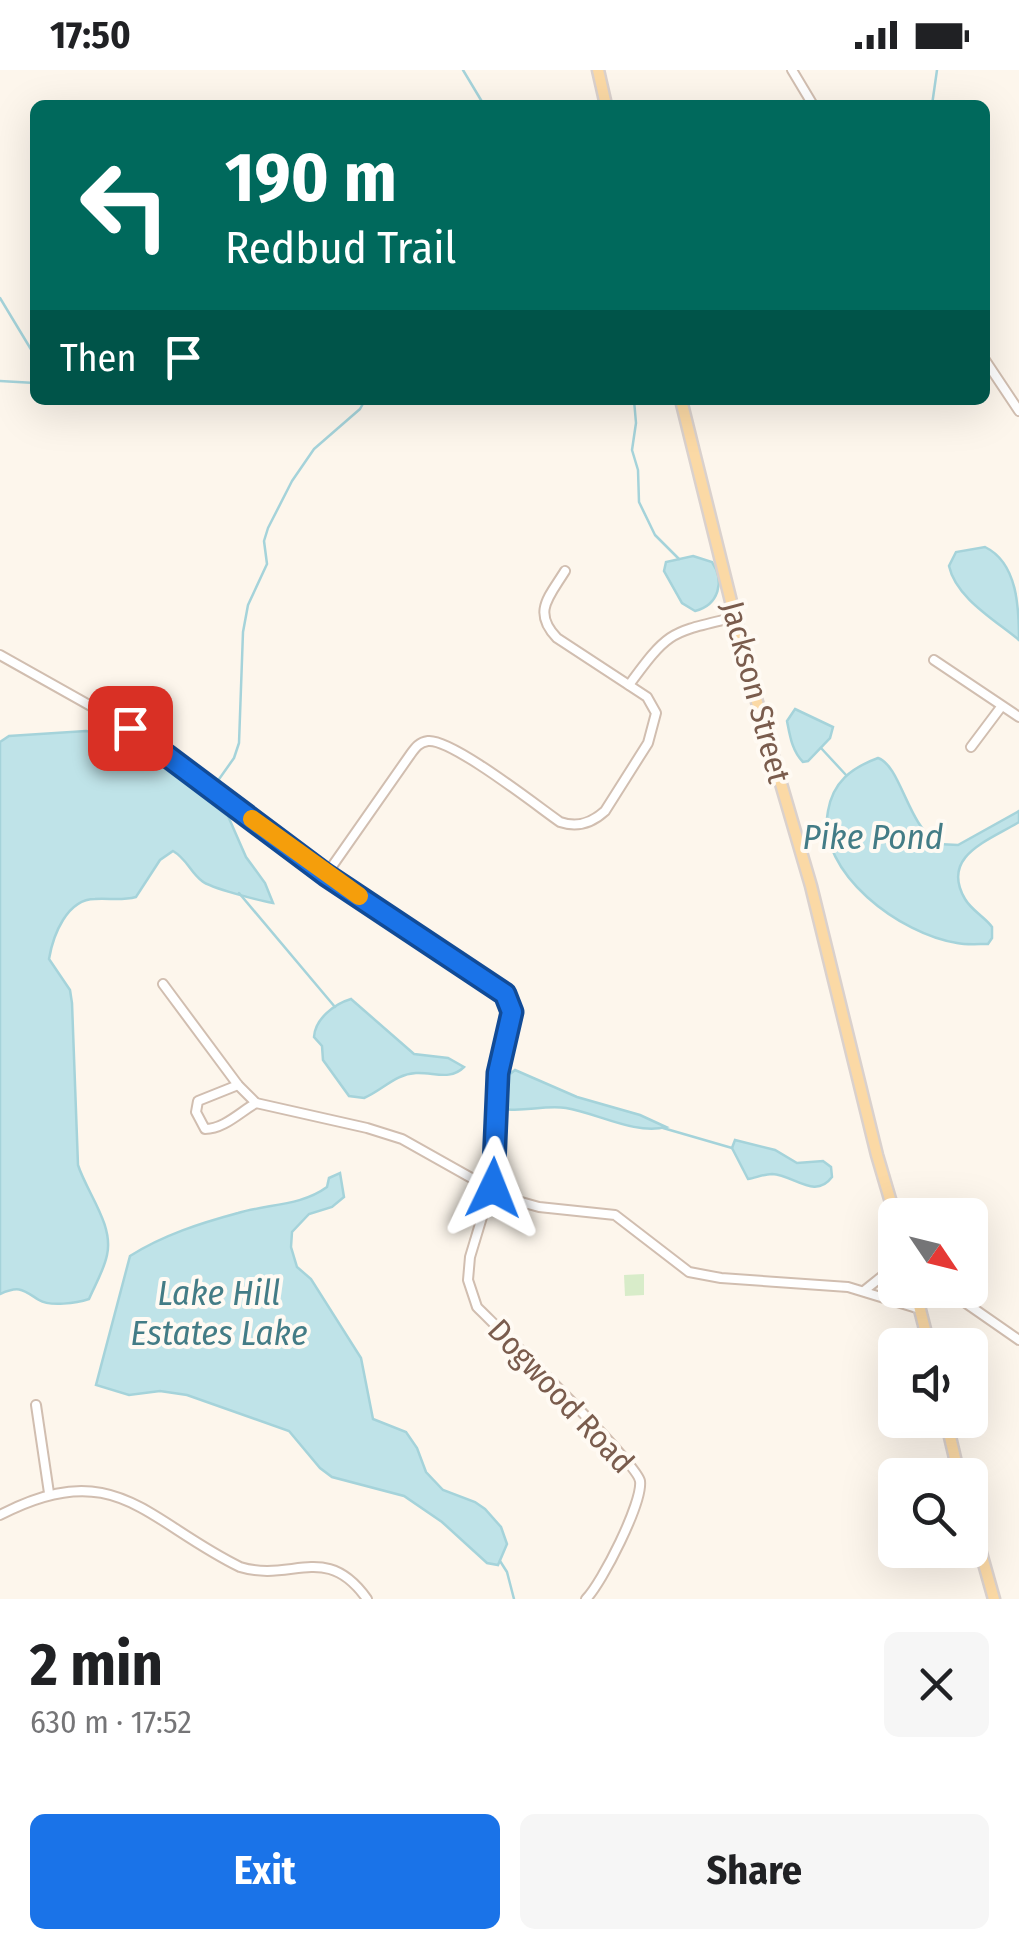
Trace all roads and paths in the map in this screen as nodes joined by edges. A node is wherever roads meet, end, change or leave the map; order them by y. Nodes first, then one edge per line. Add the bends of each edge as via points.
1 (598, 70) edge
2 (792, 70) edge
3 (605, 100) edge
4 (810, 100) edge
5 (990, 367) edge
6 (682, 405) edge
7 (1019, 410) edge
8 (565, 572) dead end
9 (736, 617) junction
10 (0, 655) edge
11 (934, 660) dead end
12 (629, 685) junction
13 (1001, 707) junction
14 (1019, 717) edge
15 (971, 747) dead end
16 (326, 875) junction
17 (163, 984) dead end
18 (238, 1085) junction
19 (256, 1102) junction
20 (493, 1188) junction
21 (890, 1198) edge
22 (878, 1280) edge
23 (865, 1290) junction
24 (973, 1308) edge
25 (920, 1309) joint
26 (925, 1328) edge
27 (1019, 1340) edge
28 (36, 1405) dead end
29 (50, 1493) junction
30 (0, 1516) edge
31 (985, 1568) edge
32 (367, 1599) edge
33 (586, 1599) edge
34 (994, 1599) edge

1 - 3 main road
2 - 4 street
5 - 7 street
6 - 9 main road, Jackson Street
8 - 12 street via 548,598 546,626
9 - 12 street via 661,641
9 - 21 main road, Jackson Street
10 - 16 street via 146,738
11 - 13 street
12 - 16 street via 654,706 655,724 598,818 560,822 431,740 410,755
13 - 14 street
13 - 15 street
16 - 20 street via 505,994 512,1012 498,1073
17 - 18 street
18 - 19 street
18 - 19 street via 198,1101 204,1129
19 - 20 street via 402,1139
20 - 23 street via 539,1207 615,1215 676,1264 702,1276
20 - 33 street, Dogwood Road via 470,1257 468,1280 477,1307 614,1444 640,1482 603,1578
22 - 23 street
23 - 25 street
24 - 27 street
25 - 26 main road
28 - 29 street
29 - 30 street
29 - 32 street via 131,1500 240,1567 327,1566 350,1578
31 - 34 main road

